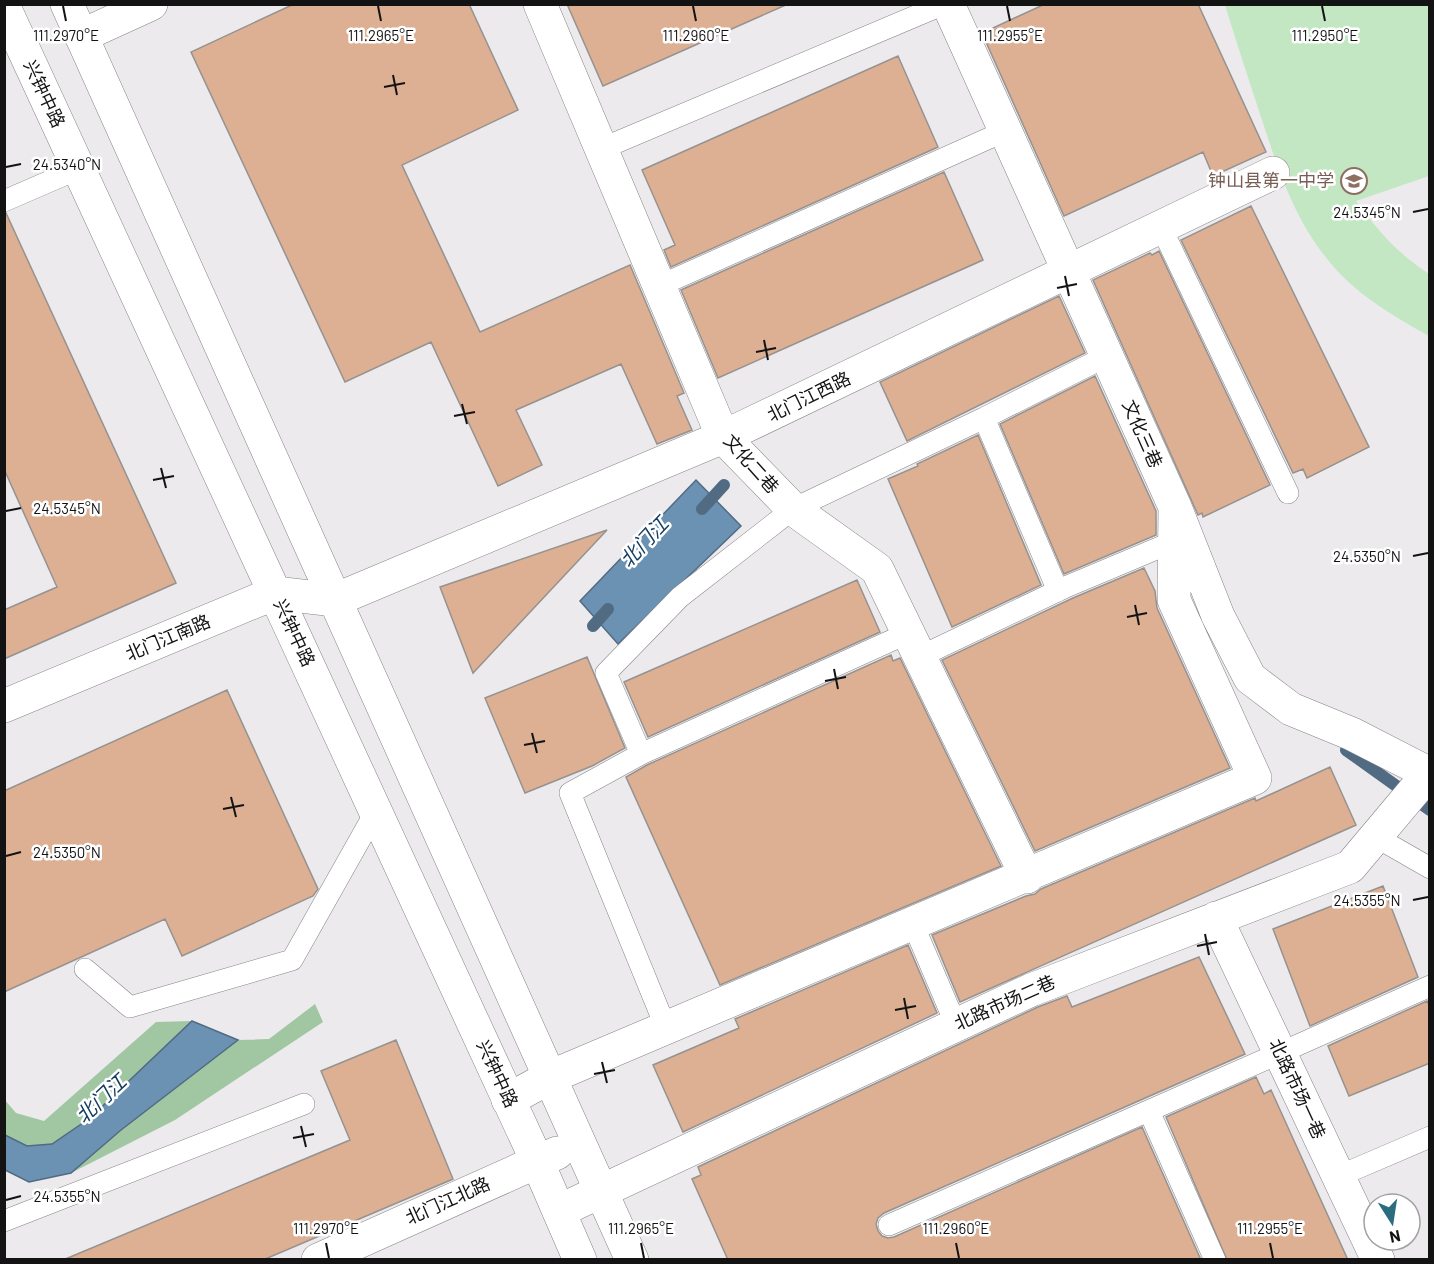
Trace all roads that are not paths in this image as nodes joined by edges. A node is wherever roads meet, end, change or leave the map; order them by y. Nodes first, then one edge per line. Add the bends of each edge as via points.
1 (67, 4) edge
2 (152, 4) edge
3 (540, 4) edge
4 (946, 4) edge
5 (4, 8) edge
6 (81, 36) junction
7 (1005, 131) junction
8 (601, 149) junction
9 (78, 169) junction
10 (1273, 173) dead end
11 (4, 201) edge
12 (1161, 227) junction
13 (1069, 272) junction
14 (659, 286) junction
15 (1107, 356) junction
16 (984, 418) junction
17 (723, 437) junction
18 (1288, 493) dead end
19 (1175, 507) junction
20 (793, 509) junction
21 (1175, 541) junction
22 (1058, 591) junction
23 (275, 592) junction
24 (335, 600) junction
25 (913, 645) junction
26 (4, 706) edge
27 (641, 754) junction
28 (1429, 774) edge
29 (376, 811) junction
30 (1376, 837) junction
31 (1430, 868) edge
32 (1027, 877) junction
33 (1216, 918) junction
34 (913, 924) junction
35 (85, 969) dead end
36 (1430, 986) edge
37 (956, 1025) junction
38 (666, 1028) junction
39 (1280, 1053) junction
40 (550, 1077) junction
41 (508, 1100) junction
42 (304, 1104) dead end
43 (1149, 1111) junction
44 (1430, 1137) edge
45 (580, 1145) junction
46 (537, 1161) junction
47 (1339, 1176) junction
48 (601, 1191) junction
49 (558, 1211) junction
50 (4, 1221) edge
51 (889, 1224) dead end
52 (318, 1260) edge
53 (580, 1260) edge
54 (632, 1260) edge
55 (1215, 1260) edge
56 (1378, 1260) edge

1 - 6 street
2 - 6 street
3 - 8 street, 文化二巷
4 - 7 street, 文化三巷
4 - 8 lane
5 - 9 street, 兴钟中路
6 - 24 street
7 - 13 street, 文化三巷
7 - 14 lane
8 - 14 street, 文化二巷
9 - 11 lane
9 - 23 street, 兴钟中路
10 - 12 street, 北门江西路
12 - 13 street, 北门江西路
12 - 18 lane
13 - 15 street, 文化三巷
13 - 17 street, 北门江西路
14 - 17 street, 文化二巷
15 - 16 lane
15 - 19 street, 文化三巷
16 - 20 lane
16 - 22 lane
17 - 20 street, 文化二巷
17 - 24 street, 北门江西路
19 - 21 street
19 - 28 street, 文化三巷 via 1218,616 1250,678 1291,709 1352,734
20 - 25 street, 文化二巷 via 877,569
20 - 27 lane via 680,597 606,673
21 - 22 lane
21 - 32 street via 1174,600 1255,778
22 - 25 lane
23 - 24 street
23 - 26 street, 北门江南路
23 - 29 street, 兴钟中路
24 - 40 street
25 - 27 lane
25 - 32 street, 文化二巷
27 - 38 lane via 570,793
28 - 30 street, 北路市场二巷
29 - 35 lane via 292,960 130,1007
29 - 41 street, 兴钟中路
30 - 31 lane
30 - 33 street, 北路市场二巷 via 1350,867
32 - 34 street
33 - 37 street, 北路市场二巷 via 1031,990
33 - 39 street, 北路市场一巷
34 - 37 lane
34 - 38 street
36 - 39 lane
37 - 48 street, 北路市场二巷
38 - 40 street
39 - 43 lane
39 - 47 street, 北路市场一巷
40 - 41 street
40 - 45 street
41 - 46 street, 兴钟中路
42 - 50 lane
43 - 51 lane
43 - 55 lane
44 - 47 lane
45 - 46 street, 北门江北路
45 - 48 street
46 - 49 street, 兴钟中路
46 - 52 street, 北门江北路
47 - 56 street, 北路市场一巷
48 - 49 street, 北路市场二巷
48 - 54 street
49 - 53 street, 兴钟中路

